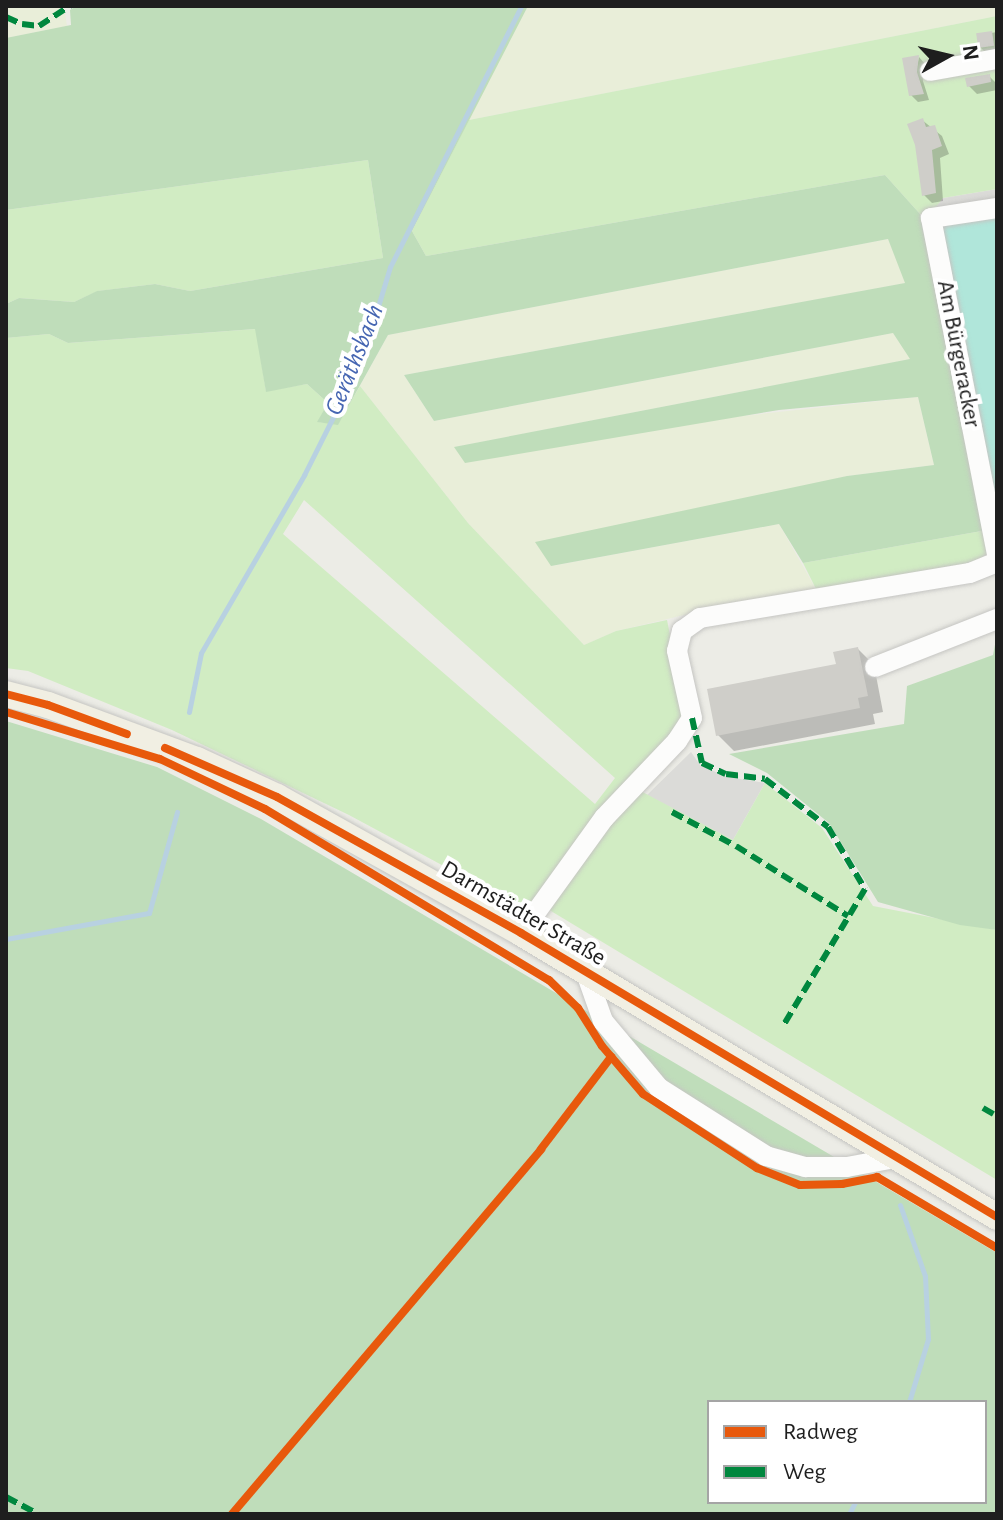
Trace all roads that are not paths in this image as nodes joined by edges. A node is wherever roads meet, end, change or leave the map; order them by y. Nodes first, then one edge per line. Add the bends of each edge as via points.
1 (997, 59) edge
2 (930, 71) dead end
3 (997, 208) edge
4 (997, 555) edge
5 (997, 562) edge
6 (997, 619) edge
7 (875, 667) dead end
8 (6, 694) edge
9 (521, 933) junction
10 (586, 973) junction
11 (895, 1158) junction
12 (997, 1217) edge

1 - 2 lane
3 - 4 lane, Am Bürgeracker via 931,218
5 - 9 lane via 970,573 700,618 682,631 677,651 692,718 604,818
6 - 7 lane
8 - 9 main road, Darmstädter Straße via 197,760 264,791
9 - 10 main road, Darmstädter Straße
10 - 11 main road, Darmstädter Straße
10 - 11 lane via 603,1021 659,1088 766,1156 805,1167 847,1167
11 - 12 main road, Darmstädter Straße

